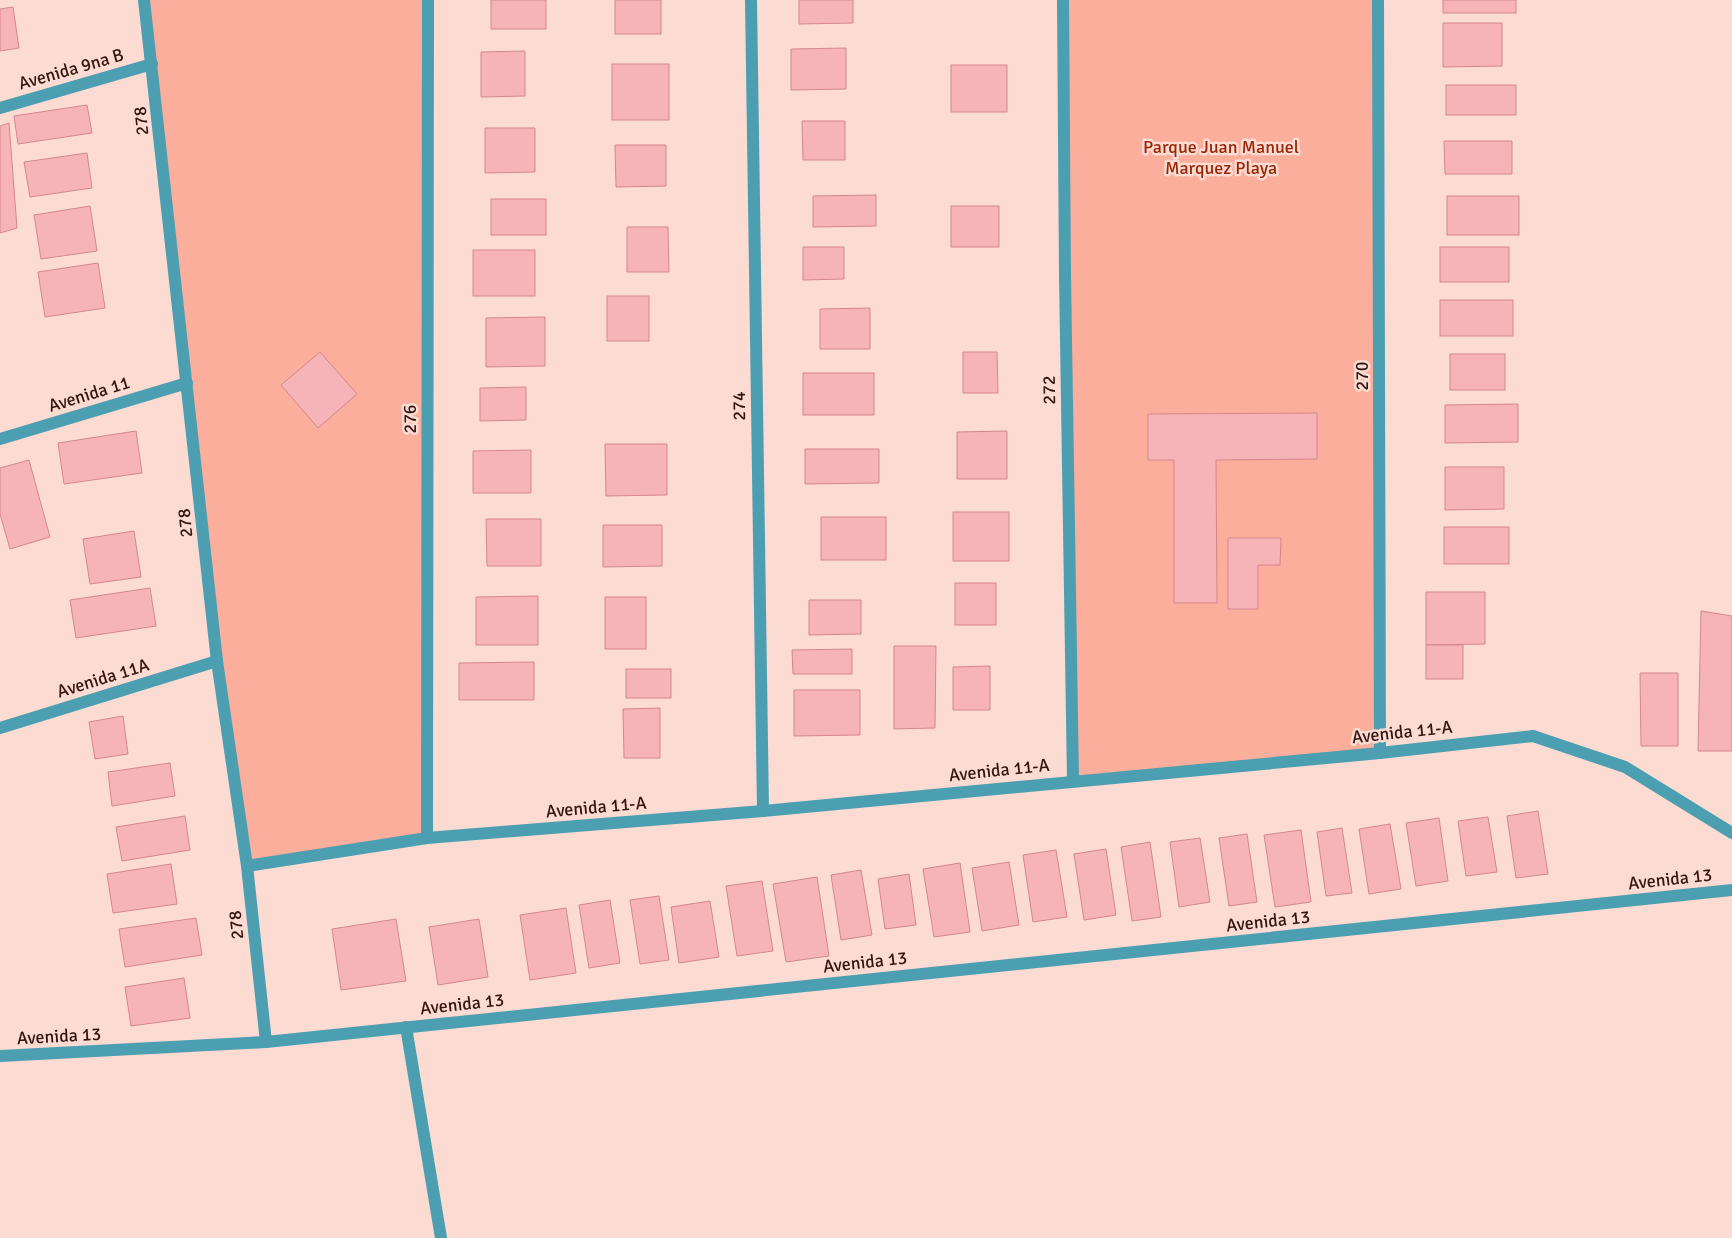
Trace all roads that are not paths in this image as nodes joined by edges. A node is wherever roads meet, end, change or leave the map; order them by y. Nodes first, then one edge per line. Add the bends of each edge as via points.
1 (144, 0) edge
2 (428, 0) edge
3 (751, 0) edge
4 (1064, 0) edge
5 (1378, 0) edge
6 (152, 64) junction
7 (0, 108) edge
8 (187, 383) junction
9 (0, 439) edge
10 (217, 661) junction
11 (0, 728) edge
12 (1380, 753) junction
13 (1073, 780) junction
14 (763, 811) junction
15 (1732, 833) edge
16 (427, 838) junction
17 (247, 866) junction
18 (1732, 890) edge
19 (406, 1027) junction
20 (266, 1042) junction
21 (0, 1056) edge
22 (441, 1238) edge

1 - 6 street, 278
2 - 16 street, 276
3 - 14 street, 274
4 - 13 street, 272 via 1064,276
5 - 12 street, 270
6 - 7 street, Avenida 9na B
6 - 8 street, 278
8 - 9 street, Avenida 11
8 - 10 street, 278
10 - 11 street, Avenida 11A
10 - 17 street, 278
12 - 13 street, Avenida 11-A
12 - 15 street, Avenida 11-A via 1533,736 1625,767
13 - 14 street, Avenida 11-A
14 - 16 street, Avenida 11-A
16 - 17 street, Avenida 11-A
17 - 20 street, 278
18 - 19 street, Avenida 13
19 - 20 street, Avenida 13
19 - 22 street
20 - 21 street, Avenida 13

